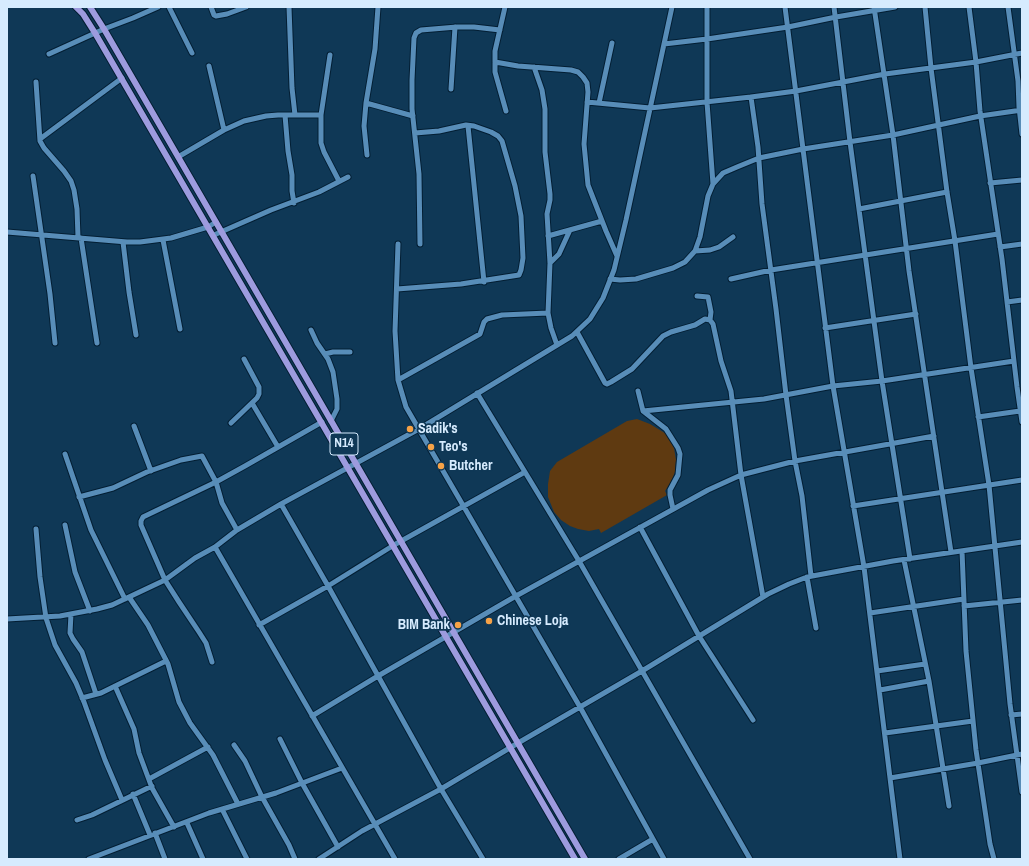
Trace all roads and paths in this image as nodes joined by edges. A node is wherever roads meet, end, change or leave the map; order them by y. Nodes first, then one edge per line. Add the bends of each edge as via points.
1 (76, 7) edge
2 (90, 7) edge
3 (158, 7) edge
4 (169, 7) edge
5 (210, 7) edge
6 (246, 7) edge
7 (289, 7) edge
8 (378, 7) edge
9 (505, 7) edge
10 (672, 7) edge
11 (707, 7) edge
12 (785, 7) edge
13 (834, 7) edge
14 (895, 7) edge
15 (925, 7) edge
16 (969, 7) edge
17 (1008, 7) edge
18 (875, 9) edge
19 (836, 17) junction
20 (455, 27) junction
21 (788, 27) junction
22 (104, 29) junction
23 (500, 30) junction
24 (95, 33) junction
25 (707, 39) junction
26 (612, 43) dead end
27 (664, 44) junction
28 (192, 53) dead end
29 (1022, 53) edge
30 (49, 54) dead end
31 (1014, 54) junction
32 (330, 55) dead end
33 (495, 62) junction
34 (976, 62) junction
35 (209, 66) dead end
36 (534, 68) junction
37 (931, 68) junction
38 (885, 74) junction
39 (122, 78) junction
40 (36, 82) dead end
41 (843, 82) junction
42 (451, 89) dead end
43 (796, 91) junction
44 (751, 98) junction
45 (587, 102) junction
46 (707, 102) junction
47 (599, 103) junction
48 (366, 104) junction
49 (650, 108) junction
50 (1021, 110) edge
51 (506, 111) dead end
52 (285, 115) junction
53 (295, 115) junction
54 (321, 115) junction
55 (413, 116) junction
56 (980, 116) junction
57 (939, 124) junction
58 (468, 126) junction
59 (224, 130) junction
60 (415, 132) junction
61 (893, 134) junction
62 (1022, 134) edge
63 (40, 139) junction
64 (850, 142) junction
65 (803, 149) junction
66 (366, 155) dead end
67 (178, 157) junction
68 (759, 158) junction
69 (33, 176) dead end
70 (348, 176) dead end
71 (1022, 180) edge
72 (339, 181) junction
73 (990, 183) junction
74 (713, 184) junction
75 (947, 192) junction
76 (901, 202) junction
77 (294, 203) junction
78 (860, 209) junction
79 (602, 221) junction
80 (216, 222) junction
81 (208, 226) junction
82 (570, 230) junction
83 (7, 232) edge
84 (222, 232) junction
85 (998, 234) junction
86 (41, 235) junction
87 (214, 235) junction
88 (548, 236) junction
89 (733, 237) dead end
90 (79, 238) junction
91 (163, 240) junction
92 (955, 241) junction
93 (123, 242) junction
94 (398, 244) dead end
95 (420, 244) dead end
96 (1022, 244) edge
97 (1000, 247) junction
98 (906, 248) junction
99 (695, 251) junction
100 (866, 255) junction
101 (617, 256) junction
102 (550, 263) junction
103 (817, 263) junction
104 (771, 270) junction
105 (610, 279) junction
106 (731, 279) dead end
107 (484, 282) junction
108 (397, 289) junction
109 (697, 296) dead end
110 (1022, 300) edge
111 (1007, 302) junction
112 (548, 313) junction
113 (916, 314) junction
114 (710, 320) junction
115 (875, 321) junction
116 (825, 328) junction
117 (180, 329) dead end
118 (311, 330) dead end
119 (577, 332) junction
120 (136, 335) dead end
121 (55, 343) dead end
122 (98, 343) dead end
123 (557, 345) junction
124 (350, 352) dead end
125 (325, 354) junction
126 (244, 359) dead end
127 (1014, 362) junction
128 (971, 368) junction
129 (302, 371) junction
130 (925, 374) junction
131 (295, 376) junction
132 (398, 380) junction
133 (882, 380) junction
134 (1019, 382) edge
135 (833, 386) junction
136 (638, 391) dead end
137 (477, 394) junction
138 (786, 395) junction
139 (252, 403) junction
140 (732, 403) junction
141 (643, 411) junction
142 (1020, 411) junction
143 (978, 417) junction
144 (331, 421) junction
145 (322, 422) junction
146 (1022, 422) edge
147 (231, 423) dead end
148 (134, 426) dead end
149 (418, 429) junction
150 (934, 436) junction
151 (892, 442) junction
152 (278, 447) junction
153 (844, 451) junction
154 (65, 454) dead end
155 (794, 461) junction
156 (355, 464) junction
157 (348, 468) junction
158 (151, 471) junction
159 (525, 472) junction
160 (741, 475) junction
161 (1022, 480) edge
162 (216, 482) junction
163 (988, 485) junction
164 (943, 492) junction
165 (79, 497) junction
166 (901, 498) junction
167 (281, 504) junction
168 (463, 506) junction
169 (853, 506) junction
170 (673, 509) junction
171 (65, 525) dead end
172 (640, 527) junction
173 (36, 529) dead end
174 (237, 530) junction
175 (401, 542) junction
176 (1022, 542) edge
177 (394, 546) junction
178 (994, 546) junction
179 (215, 547) junction
180 (962, 551) junction
181 (951, 552) junction
182 (910, 559) junction
183 (904, 560) junction
184 (579, 561) junction
185 (864, 566) junction
186 (809, 576) junction
187 (166, 580) junction
188 (328, 586) junction
189 (516, 596) junction
190 (764, 597) junction
191 (127, 598) junction
192 (964, 599) junction
193 (1022, 600) edge
194 (1000, 602) junction
195 (913, 606) junction
196 (964, 606) junction
197 (90, 611) junction
198 (870, 613) junction
199 (71, 614) junction
200 (46, 618) junction
201 (7, 619) edge
202 (259, 625) junction
203 (816, 628) dead end
204 (454, 632) junction
205 (699, 636) junction
206 (447, 637) junction
207 (166, 661) junction
208 (212, 662) dead end
209 (925, 664) junction
210 (642, 671) junction
211 (877, 671) junction
212 (378, 676) junction
213 (928, 681) junction
214 (115, 686) junction
215 (880, 690) junction
216 (96, 694) junction
217 (82, 698) junction
218 (580, 707) junction
219 (1022, 714) edge
220 (1011, 715) junction
221 (312, 716) junction
222 (753, 720) dead end
223 (973, 721) junction
224 (937, 726) junction
225 (885, 733) junction
226 (280, 738) dead end
227 (518, 743) junction
228 (234, 745) dead end
229 (208, 747) junction
230 (511, 747) junction
231 (1020, 755) edge
232 (978, 763) junction
233 (342, 768) junction
234 (944, 769) junction
235 (890, 778) junction
236 (149, 779) junction
237 (302, 783) junction
238 (152, 786) junction
239 (441, 789) junction
240 (1022, 792) edge
241 (133, 794) junction
242 (262, 797) junction
243 (550, 799) junction
244 (122, 800) junction
245 (238, 804) junction
246 (543, 804) junction
247 (949, 806) dead end
248 (222, 809) junction
249 (77, 820) dead end
250 (187, 823) junction
251 (376, 825) junction
252 (174, 827) junction
253 (153, 834) junction
254 (653, 839) junction
255 (338, 847) junction
256 (89, 859) edge
257 (165, 859) edge
258 (203, 859) edge
259 (247, 859) edge
260 (295, 859) edge
261 (319, 859) edge
262 (394, 859) edge
263 (483, 859) edge
264 (575, 859) edge
265 (585, 859) edge
266 (619, 859) edge
267 (664, 859) edge
268 (750, 859) edge
269 (900, 859) edge
270 (994, 859) edge

1 - 24 main road, N14
2 - 22 main road, N14
3 - 22 street
4 - 28 street
5 - 6 street via 216,16
7 - 53 street
8 - 48 street via 375,49
9 - 23 street
10 - 27 street
11 - 25 street
12 - 21 street
13 - 19 street
14 - 18 street
15 - 37 street
16 - 34 street
17 - 31 street
18 - 19 street
18 - 38 street
19 - 21 street
19 - 41 street
20 - 23 street
20 - 42 street
20 - 55 street via 421,30 416,33 412,80
21 - 25 street
21 - 43 street
22 - 24 street
22 - 67 main road, N14
23 - 33 street
24 - 30 street
24 - 39 main road, N14
25 - 27 street
25 - 46 street
26 - 47 street
27 - 49 street
29 - 31 street
31 - 34 street
31 - 50 street
32 - 54 street
33 - 36 street
33 - 51 street via 495,72
34 - 37 street
34 - 56 street
35 - 59 street
36 - 45 street via 578,72 587,83
36 - 88 street via 545,108 545,152 550,194 547,214
37 - 38 street
37 - 57 street
38 - 41 street
38 - 61 street
39 - 63 street
39 - 81 main road, N14
40 - 63 street
41 - 43 street
41 - 64 street
43 - 44 street
43 - 65 street
44 - 46 street
44 - 68 street
45 - 47 street
45 - 79 street via 584,144 588,185
46 - 49 street
46 - 74 street
47 - 49 street
48 - 55 street
48 - 66 street
49 - 101 street
50 - 56 street
50 - 62 street
52 - 53 street
52 - 59 street via 244,121
52 - 77 street
53 - 54 street
54 - 72 street via 321,143
55 - 60 street
56 - 57 street
56 - 73 street
57 - 61 street
57 - 75 street
58 - 60 street
58 - 107 street
58 - 107 street via 480,127 498,136 502,141 521,216 523,258 519,275
59 - 67 street
60 - 95 street via 419,174
61 - 64 street
61 - 76 street
63 - 90 street via 44,148 71,181 77,209
64 - 65 street
64 - 78 street
65 - 68 street
65 - 103 street
67 - 80 main road, N14
68 - 74 street via 722,173
68 - 104 street
69 - 86 street
70 - 72 street
71 - 73 street
72 - 77 street
73 - 85 street
74 - 99 street
75 - 76 street
75 - 92 street
76 - 78 street
76 - 98 street
77 - 84 street via 271,210
78 - 100 street
79 - 82 street
79 - 101 street
80 - 81 street
80 - 84 main road, N14
81 - 87 main road, N14
81 - 91 street
82 - 88 street
82 - 102 street via 559,254
83 - 86 street
84 - 87 street
84 - 129 main road, N14
85 - 92 street
85 - 97 street
86 - 90 street
86 - 121 street
87 - 131 main road, N14
88 - 102 street
89 - 99 street via 719,247
90 - 93 street
90 - 122 street
91 - 93 street
91 - 117 street
92 - 98 street
92 - 128 street
93 - 120 street
94 - 108 street
96 - 97 street
97 - 111 street
98 - 100 street
98 - 113 street
99 - 105 street via 686,262 673,268 636,279
100 - 103 street
100 - 115 street
101 - 105 street
102 - 112 street
103 - 104 street
103 - 116 street
104 - 106 street
104 - 138 street
105 - 119 street via 603,298 590,319
107 - 108 street
108 - 132 street via 395,331
109 - 114 street via 708,297
110 - 111 street
111 - 127 street
112 - 123 street
112 - 132 street via 502,315 487,319 480,334
113 - 115 street
113 - 130 street
114 - 119 street via 705,319 663,336 632,369 607,384
114 - 140 street
115 - 116 street
115 - 133 street
116 - 135 street
118 - 125 street
119 - 123 street
123 - 137 street
124 - 125 street
125 - 144 street via 338,399
126 - 139 street via 259,386 257,398
127 - 128 street
127 - 134 street
128 - 130 street
128 - 143 street
129 - 131 main road
129 - 144 main road, N14
130 - 133 street
130 - 150 street
131 - 145 main road, N14
132 - 149 street via 406,407
133 - 135 street
133 - 151 street
134 - 142 street
135 - 138 street
135 - 153 street
136 - 141 street
137 - 149 street
137 - 159 street
138 - 140 street
138 - 155 street
139 - 147 street
139 - 152 street
140 - 141 street
140 - 160 street
141 - 170 street via 666,429 680,454 678,475 670,490
142 - 143 street
142 - 146 street
143 - 163 street
144 - 156 main road, N14
145 - 152 street
145 - 157 main road, N14
148 - 158 street
149 - 156 street
149 - 168 street
150 - 151 street
150 - 164 street
151 - 153 street
151 - 166 street
152 - 162 street
153 - 155 street
153 - 169 street
154 - 165 street
155 - 160 street
155 - 186 street via 802,496
156 - 157 street
156 - 175 main road, N14
157 - 167 street
157 - 177 main road, N14
158 - 162 street via 181,460 202,456
158 - 165 street via 113,488
159 - 168 street
159 - 184 street
160 - 170 street
160 - 190 street
161 - 163 street
162 - 174 street via 222,503
162 - 187 street via 143,517 142,525
163 - 164 street
163 - 178 street
164 - 166 street
164 - 181 street
165 - 191 street via 91,530
166 - 169 street
166 - 182 street
167 - 174 street
167 - 188 street
168 - 175 street
168 - 189 street
169 - 185 street
170 - 172 street
171 - 197 street via 76,572
172 - 184 street
172 - 205 street
173 - 200 street
174 - 179 street
175 - 177 street
175 - 204 main road, N14
176 - 178 street
177 - 188 street
177 - 206 main road, N14
178 - 180 street
178 - 194 street
179 - 187 street via 195,558
179 - 202 street
180 - 181 street
180 - 192 street
181 - 182 street
182 - 183 street
183 - 185 street
183 - 195 street
184 - 189 street
184 - 210 street
185 - 186 street
185 - 198 street
186 - 190 street
186 - 203 street
187 - 191 street
187 - 208 street via 200,632
188 - 202 street
188 - 212 street
189 - 204 street
189 - 218 street
190 - 205 street
191 - 197 street
191 - 207 street via 148,625
192 - 195 street
192 - 196 street
193 - 194 street
194 - 196 street
194 - 220 street
195 - 198 street
195 - 209 street
196 - 223 street
197 - 199 street
198 - 211 street
199 - 200 street
199 - 216 street via 70,633 82,652
200 - 201 street
200 - 217 street via 55,644
202 - 221 street
204 - 206 street
204 - 227 main road, N14
205 - 210 street
205 - 222 street
206 - 212 street
206 - 230 main road, N14
207 - 214 street
207 - 229 street via 178,702 190,724
209 - 211 street
209 - 213 street
210 - 218 street
210 - 268 street
211 - 215 street
212 - 221 street
212 - 239 street
213 - 215 street
213 - 224 street
214 - 216 street
214 - 236 street via 134,729 139,753
215 - 225 street
216 - 217 street
217 - 244 street
218 - 227 street
218 - 254 street
219 - 220 street
220 - 231 street
221 - 233 street
223 - 224 street
223 - 232 street
224 - 225 street
224 - 234 street
225 - 235 street
226 - 237 street
227 - 230 street
227 - 243 main road, N14
228 - 242 street via 245,761
229 - 236 street
229 - 245 street
230 - 239 street
230 - 246 main road, N14
231 - 232 street
231 - 240 street
232 - 234 street
232 - 270 street
233 - 237 street
233 - 251 street
234 - 235 street
234 - 247 street
235 - 269 street
236 - 238 street
237 - 242 street
237 - 255 street
238 - 241 street
238 - 252 street
239 - 251 street
239 - 263 street
241 - 244 street
241 - 253 street
242 - 245 street
242 - 260 street
243 - 246 main road
243 - 265 main road, N14
244 - 249 street
245 - 248 street
246 - 264 main road, N14
248 - 250 street
248 - 259 street
250 - 252 street
250 - 258 street
251 - 255 street
251 - 262 street
252 - 253 street
253 - 256 street
253 - 257 street
254 - 266 street
254 - 267 street
255 - 261 street

